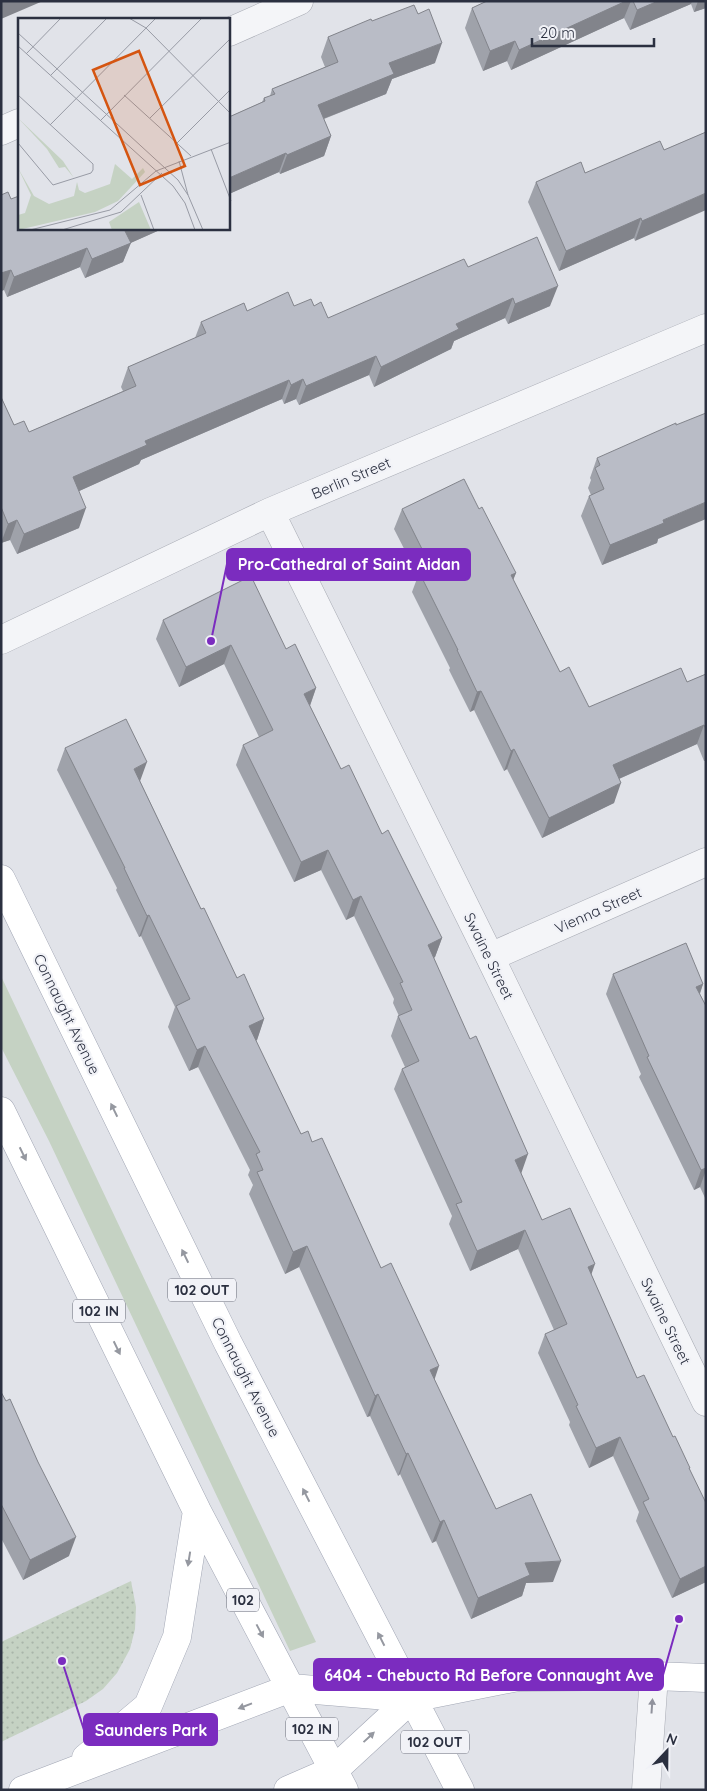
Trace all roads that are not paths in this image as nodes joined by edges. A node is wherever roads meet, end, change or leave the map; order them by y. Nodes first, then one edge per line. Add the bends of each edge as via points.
1 (298, 1) edge
2 (230, 32) edge
3 (18, 123) edge
4 (1, 131) edge
5 (706, 328) edge
6 (270, 512) junction
7 (1, 640) edge
8 (706, 862) edge
9 (1, 879) edge
10 (490, 957) junction
11 (1, 1111) edge
12 (706, 1402) edge
13 (197, 1511) junction
14 (654, 1676) junction
15 (706, 1678) edge
16 (290, 1688) junction
17 (412, 1698) junction
18 (69, 1772) junction
19 (339, 1780) edge
20 (23, 1790) edge
21 (288, 1790) edge
22 (460, 1790) edge
23 (646, 1790) edge

1 - 2 street
3 - 4 street
5 - 6 street, Berlin Street
6 - 7 street, Berlin Street
6 - 10 street, Swaine Street
8 - 10 street, Vienna Street
17 -> 9 main road, Connaught Avenue / 102 OUT via 228,1343
10 - 12 street, Swaine Street
11 -> 13 main road, 102 IN
13 -> 16 main road, 102
13 -> 18 main road via 177,1637 148,1706
14 - 15 main road
14 - 17 main road via 518,1677
23 -> 14 street
16 - 17 main road
16 -> 18 main road
16 - 19 main road, 102 IN
19 -> 17 main road
17 - 22 main road, Connaught Avenue / 102 OUT
18 - 20 main road
19 - 21 main road

